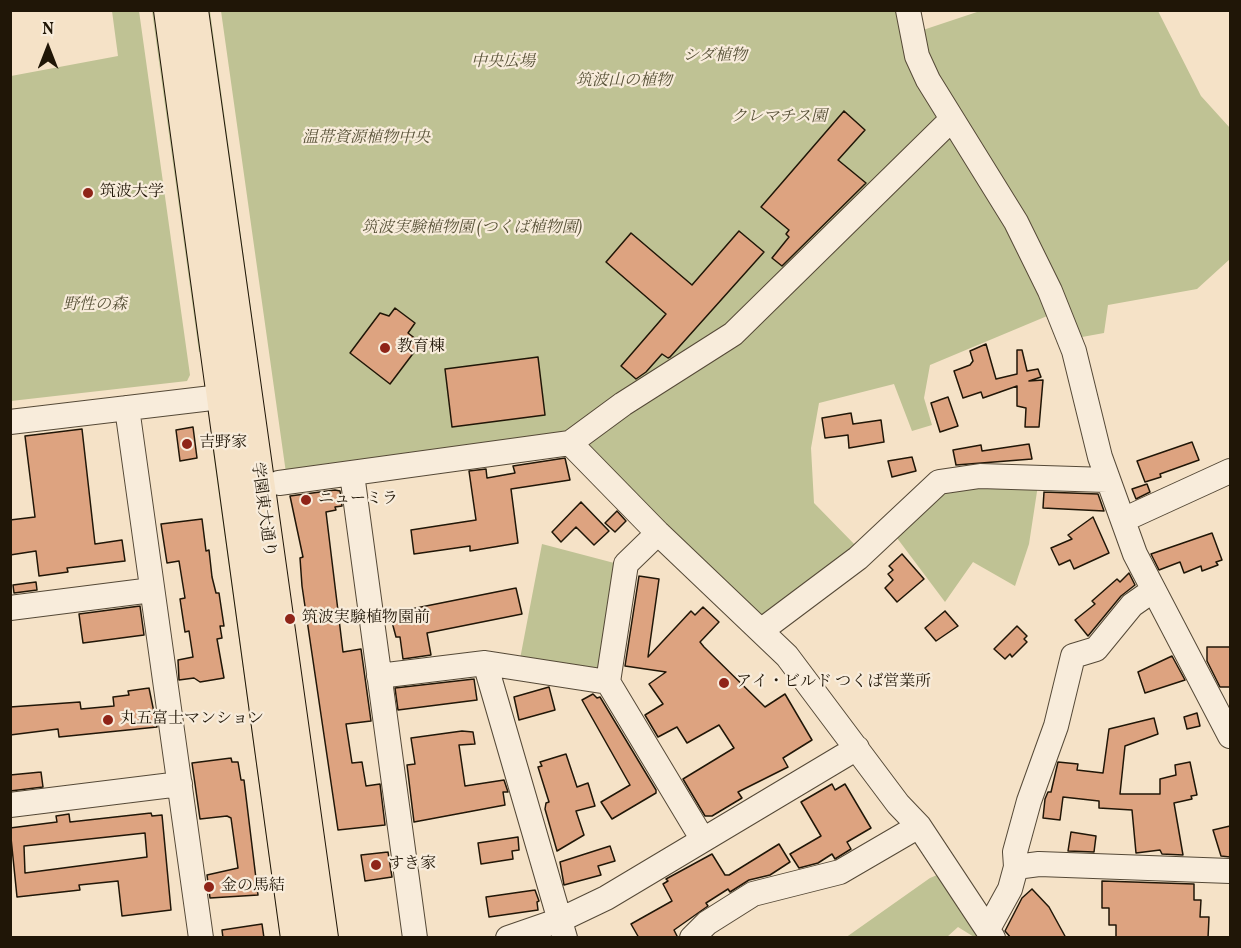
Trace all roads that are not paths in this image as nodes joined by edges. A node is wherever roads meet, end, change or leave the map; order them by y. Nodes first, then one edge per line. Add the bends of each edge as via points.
1 (169, 10) edge
2 (193, 10) edge
3 (908, 10) edge
4 (952, 119) junction
5 (235, 396) junction
6 (128, 408) junction
7 (10, 423) edge
8 (570, 443) junction
9 (1230, 471) edge
10 (352, 474) junction
11 (1107, 480) junction
12 (279, 483) dead end
13 (1123, 520) junction
14 (658, 533) junction
15 (152, 590) junction
16 (1152, 591) junction
17 (10, 608) edge
18 (762, 630) junction
19 (485, 663) junction
20 (379, 676) junction
21 (608, 682) junction
22 (1229, 731) edge
23 (857, 748) junction
24 (180, 784) junction
25 (10, 805) edge
26 (919, 826) junction
27 (703, 840) junction
28 (1016, 867) junction
29 (1230, 871) edge
30 (563, 929) edge
31 (990, 933) edge
32 (201, 938) edge
33 (296, 938) edge
34 (323, 938) edge
35 (416, 938) edge
36 (508, 938) edge
37 (692, 938) edge

1 - 5 main road, 学園東大通り
2 - 5 main road, 学園東大通り
3 - 4 street via 917,56
4 - 8 street via 733,334
4 - 11 street via 1016,222 1050,291 1074,351
5 - 6 street
5 - 33 main road, 学園東大通り
5 - 34 main road, 学園東大通り
6 - 7 street
6 - 15 street
8 - 10 street
8 - 14 street
9 - 13 street
10 - 12 street
10 - 20 street
11 - 13 street
11 - 18 street via 980,476 939,482 858,558
13 - 16 street
14 - 18 street
14 - 21 street via 626,564
15 - 17 street
15 - 24 street
16 - 22 street
16 - 28 street via 1132,605 1096,649 1073,656 1056,726 1029,801
18 - 23 street via 811,685
19 - 20 street
19 - 21 street
19 - 30 street
20 - 35 street
21 - 27 street
23 - 26 street
23 - 27 street
24 - 25 street
24 - 32 street
26 - 31 street
26 - 37 street via 840,872 753,894 707,923
27 - 30 street via 606,898
28 - 29 street via 1039,864
28 - 31 street
30 - 36 street

